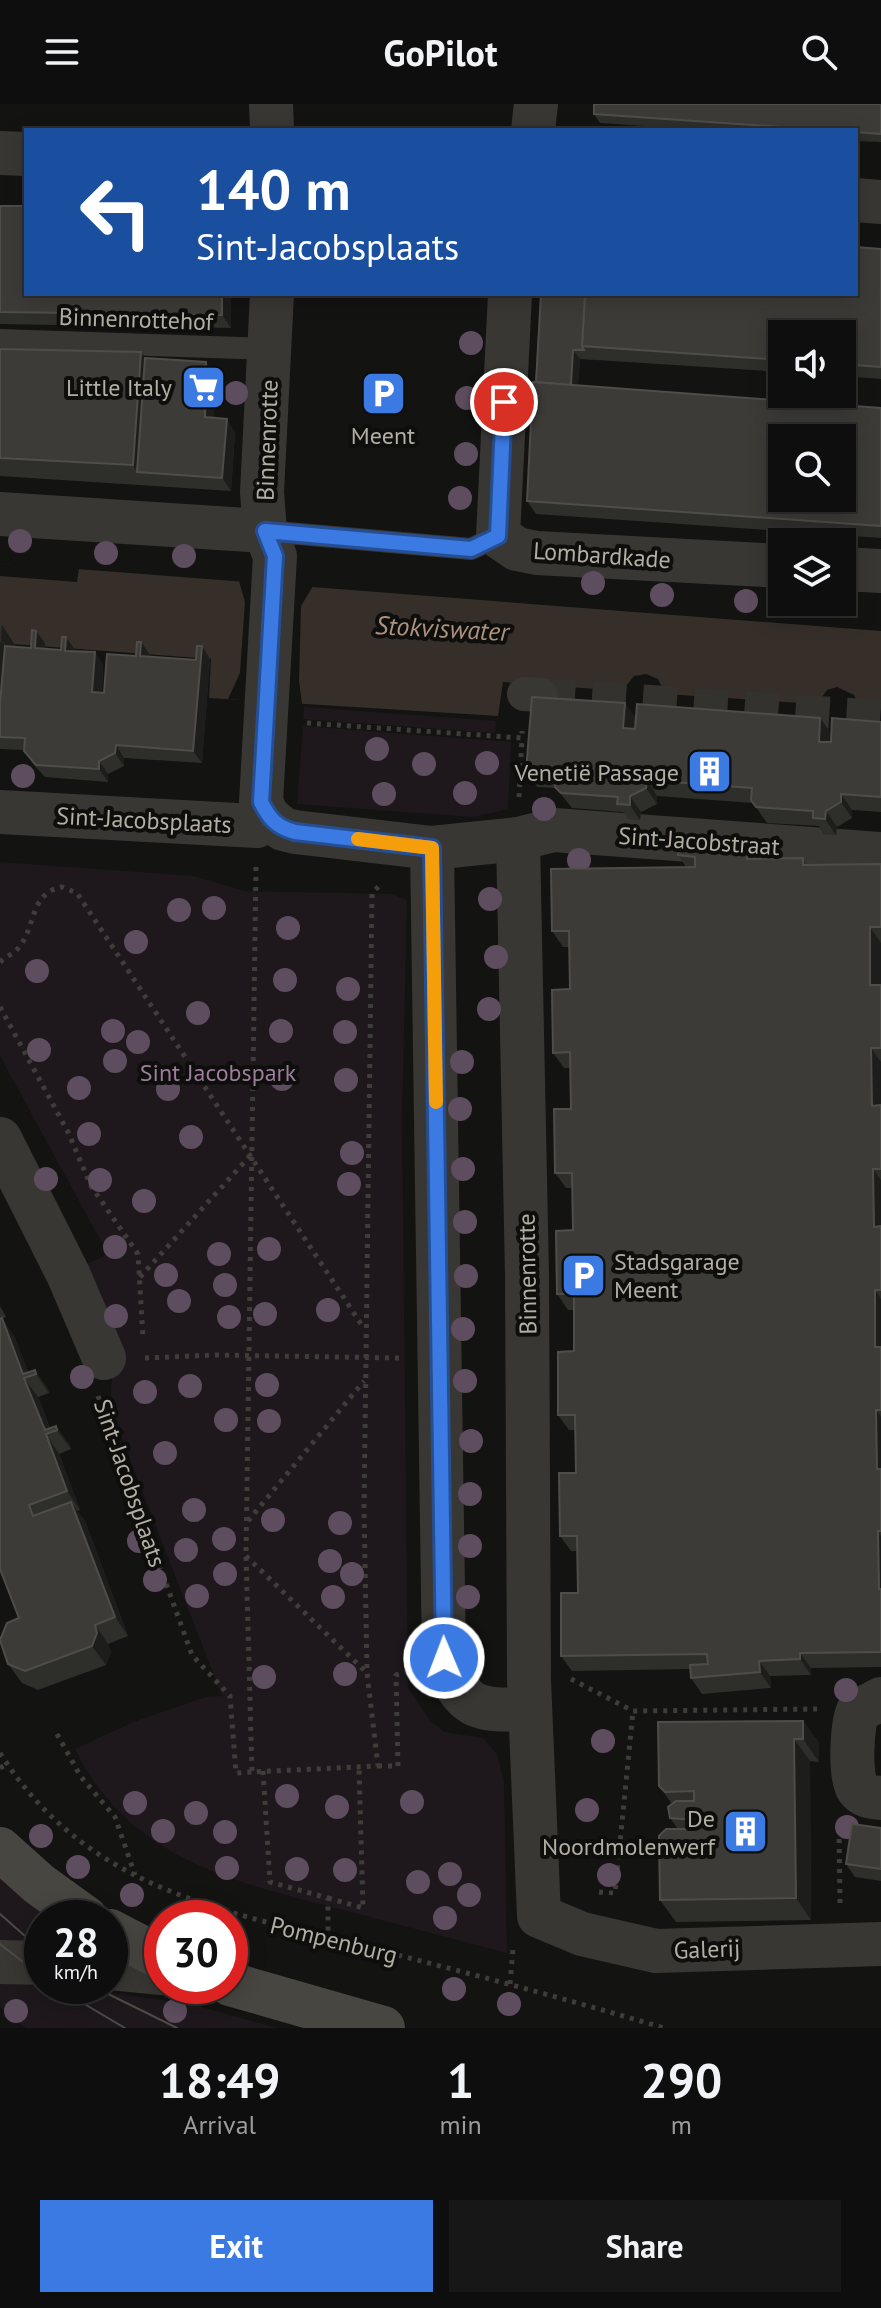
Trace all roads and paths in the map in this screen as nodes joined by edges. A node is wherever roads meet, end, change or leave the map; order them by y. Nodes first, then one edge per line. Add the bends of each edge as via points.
1 (271, 104) edge
2 (536, 104) edge
3 (272, 128) edge
4 (533, 128) edge
5 (0, 153) edge
6 (24, 154) edge
7 (858, 200) edge
8 (881, 202) edge
9 (272, 296) edge
10 (510, 296) edge
11 (0, 340) edge
12 (271, 349) junction
13 (0, 514) edge
14 (265, 531) junction
15 (498, 536) junction
16 (768, 565) edge
17 (856, 570) edge
18 (881, 571) edge
19 (533, 695) edge
20 (266, 711) junction
21 (522, 738) junction
22 (0, 812) edge
23 (262, 822) junction
24 (518, 839) junction
25 (384, 842) junction
26 (432, 848) junction
27 (881, 854) edge
28 (0, 962) edge
29 (0, 1007) edge
30 (0, 1139) edge
31 (250, 1156) junction
32 (139, 1278) junction
33 (364, 1328) junction
34 (247, 1356) junction
35 (364, 1356) junction
36 (124, 1358) junction
37 (404, 1358) dead end
38 (364, 1381) junction
39 (247, 1522) junction
40 (246, 1555) junction
41 (367, 1673) junction
42 (396, 1689) dead end
43 (529, 1694) junction
44 (869, 1705) edge
45 (633, 1711) junction
46 (57, 1734) dead end
47 (0, 1753) edge
48 (7, 1764) junction
49 (378, 1766) junction
50 (359, 1767) junction
51 (0, 1768) edge
52 (263, 1771) junction
53 (252, 1772) junction
54 (869, 1794) edge
55 (0, 1849) edge
56 (135, 1877) junction
57 (328, 1898) junction
58 (538, 1898) junction
59 (61, 1900) edge
60 (328, 1937) junction
61 (860, 1944) edge
62 (512, 1954) dead end
63 (0, 1962) edge
64 (24, 1963) edge
65 (510, 1984) junction
66 (248, 1989) edge
67 (383, 2028) edge
68 (664, 2028) edge

1 - 3 street
2 - 4 street
5 - 6 street
7 - 8 street
9 - 12 street, Binnenrotte
10 - 15 street
11 - 12 lane, Binnenrottehof
12 - 14 street, Binnenrotte via 262,492
13 - 14 street, Lombardkade
14 - 15 lane, Lombardkade via 471,549
14 - 20 street, Binnenrotte via 275,556
15 - 16 street, Lombardkade via 517,549 537,553
17 - 18 street
19 - 21 path
20 - 21 path
20 - 23 street
21 - 24 path
22 - 23 street, Sint-Jacobsplaats
23 - 25 street, Sint-Jacobsplaats via 295,832
23 - 31 path
24 - 26 street, Sint-Jacobsplaats
24 - 27 street, Sint-Jacobstraat via 554,830
24 - 43 street, Binnenrotte
25 - 26 street, Sint-Jacobsplaats
25 - 33 path via 382,885 372,893
26 - 43 street via 444,1658 456,1690 486,1711
28 - 31 path via 20,947 37,902 46,893 62,887 77,893
29 - 32 path, Sint-Jacobsplaats via 91,1186 138,1254
30 - 36 street via 69,1276
31 - 32 path
31 - 33 path
31 - 34 path
32 - 36 path, Sint-Jacobsplaats
33 - 35 path
34 - 35 path
34 - 36 path
34 - 39 path
35 - 37 path
35 - 38 path
36 - 53 path, Sint-Jacobsplaats via 95,1376 100,1409 192,1655 230,1696 236,1773
38 - 39 path
38 - 41 path
39 - 40 path
40 - 41 path
40 - 53 path
41 - 49 path
42 - 49 path via 398,1766
43 - 45 path via 571,1679
43 - 58 street, Binnenrotte
44 - 45 path
44 - 54 street via 853,1728 853,1777
45 - 58 path via 615,1893 552,1891
46 - 56 path via 81,1777 115,1817
47 - 48 path, Pompenburg
48 - 51 path
48 - 56 path, Pompenburg via 61,1825
49 - 50 path
50 - 52 path
50 - 57 path via 363,1908
52 - 53 path
52 - 57 path via 270,1882
54 - 61 path via 839,1820
55 - 59 main road
56 - 60 path, Pompenburg via 217,1910
57 - 60 path
58 - 61 street, Galerij via 582,1934 656,1951
60 - 65 path, Pompenburg
62 - 65 path
63 - 64 street
65 - 68 path, Pompenburg
66 - 67 main road

